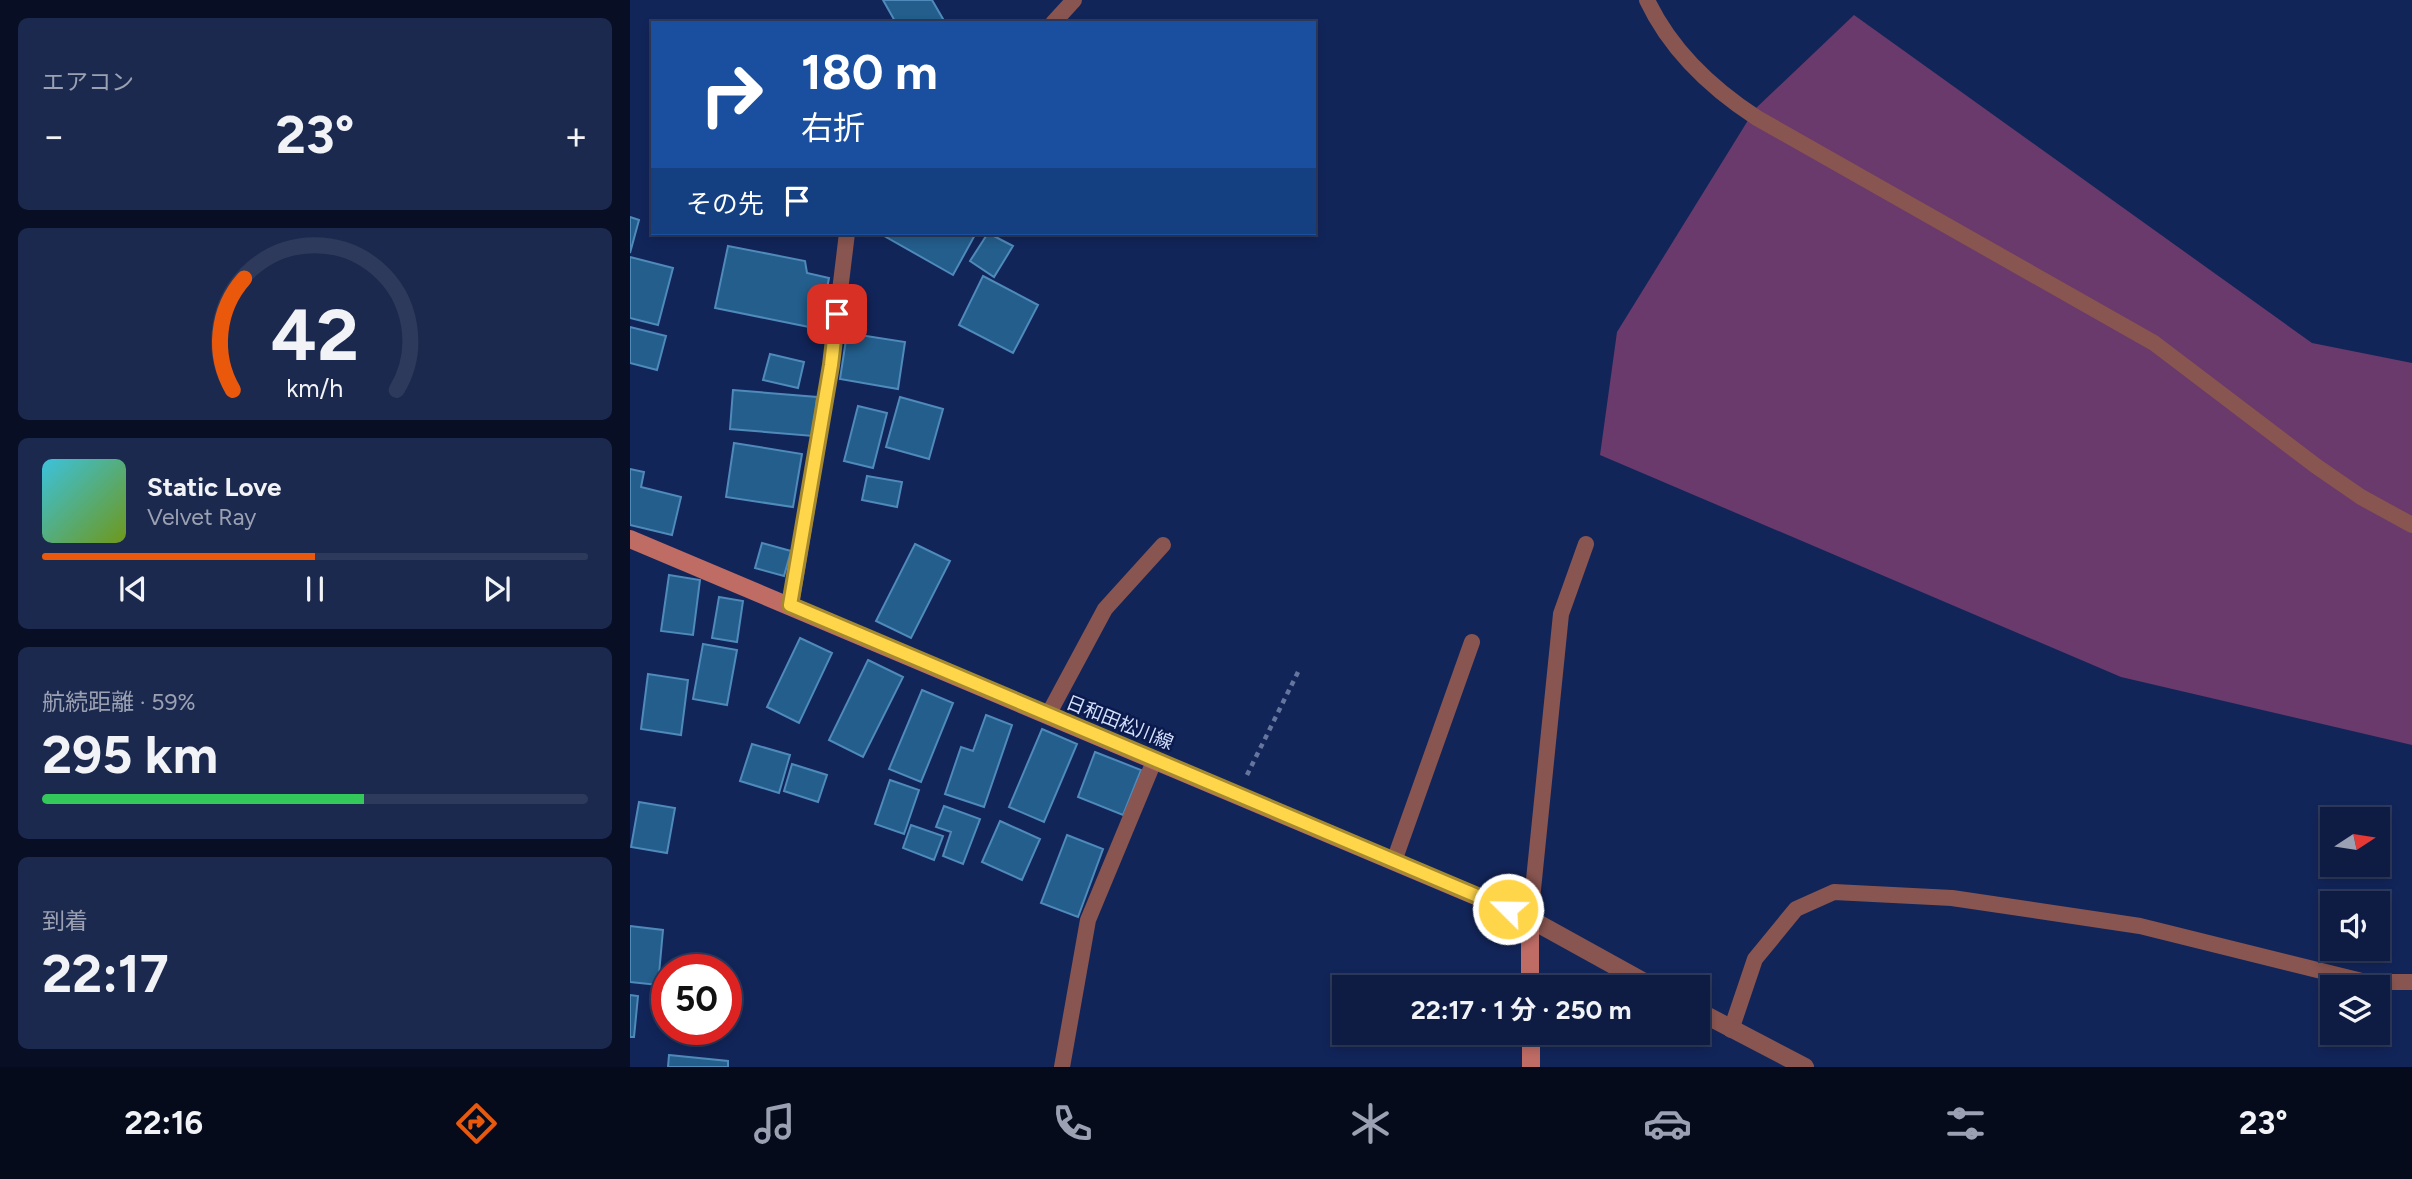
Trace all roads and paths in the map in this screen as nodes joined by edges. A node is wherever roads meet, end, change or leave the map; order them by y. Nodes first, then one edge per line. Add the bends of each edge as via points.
1 (1074, 0) edge
2 (1647, 0) edge
3 (1055, 21) edge
4 (847, 235) edge
5 (2412, 525) edge
6 (630, 539) edge
7 (1586, 544) dead end
8 (1163, 545) dead end
9 (790, 605) junction
10 (1472, 642) dead end
11 (1298, 672) dead end
12 (1048, 715) junction
13 (1155, 759) junction
14 (1237, 794) junction
15 (1394, 861) junction
16 (1530, 919) junction
17 (1530, 975) edge
18 (1631, 975) edge
19 (2412, 982) edge
20 (1710, 1018) edge
21 (1731, 1030) junction
22 (1531, 1045) edge
23 (1062, 1067) edge
24 (1531, 1067) edge
25 (1805, 1067) edge

1 - 3 lane
2 - 5 lane via 1688,63 1718,93 2154,343 2316,466
4 - 9 lane via 831,365
6 - 9 main road, 日和田松川線
7 - 16 lane via 1561,614
8 - 12 lane via 1105,609
9 - 12 main road, 日和田松川線
10 - 15 lane
11 - 14 path
12 - 13 main road, 日和田松川線
13 - 14 main road, 日和田松川線
13 - 23 lane via 1088,920
14 - 15 main road, 日和田松川線
15 - 16 main road, 日和田松川線
16 - 17 main road
16 - 18 street
19 - 21 lane via 2366,982 2126,924 1952,898 1834,892 1796,909 1755,960
20 - 21 street
21 - 25 street
22 - 24 main road

